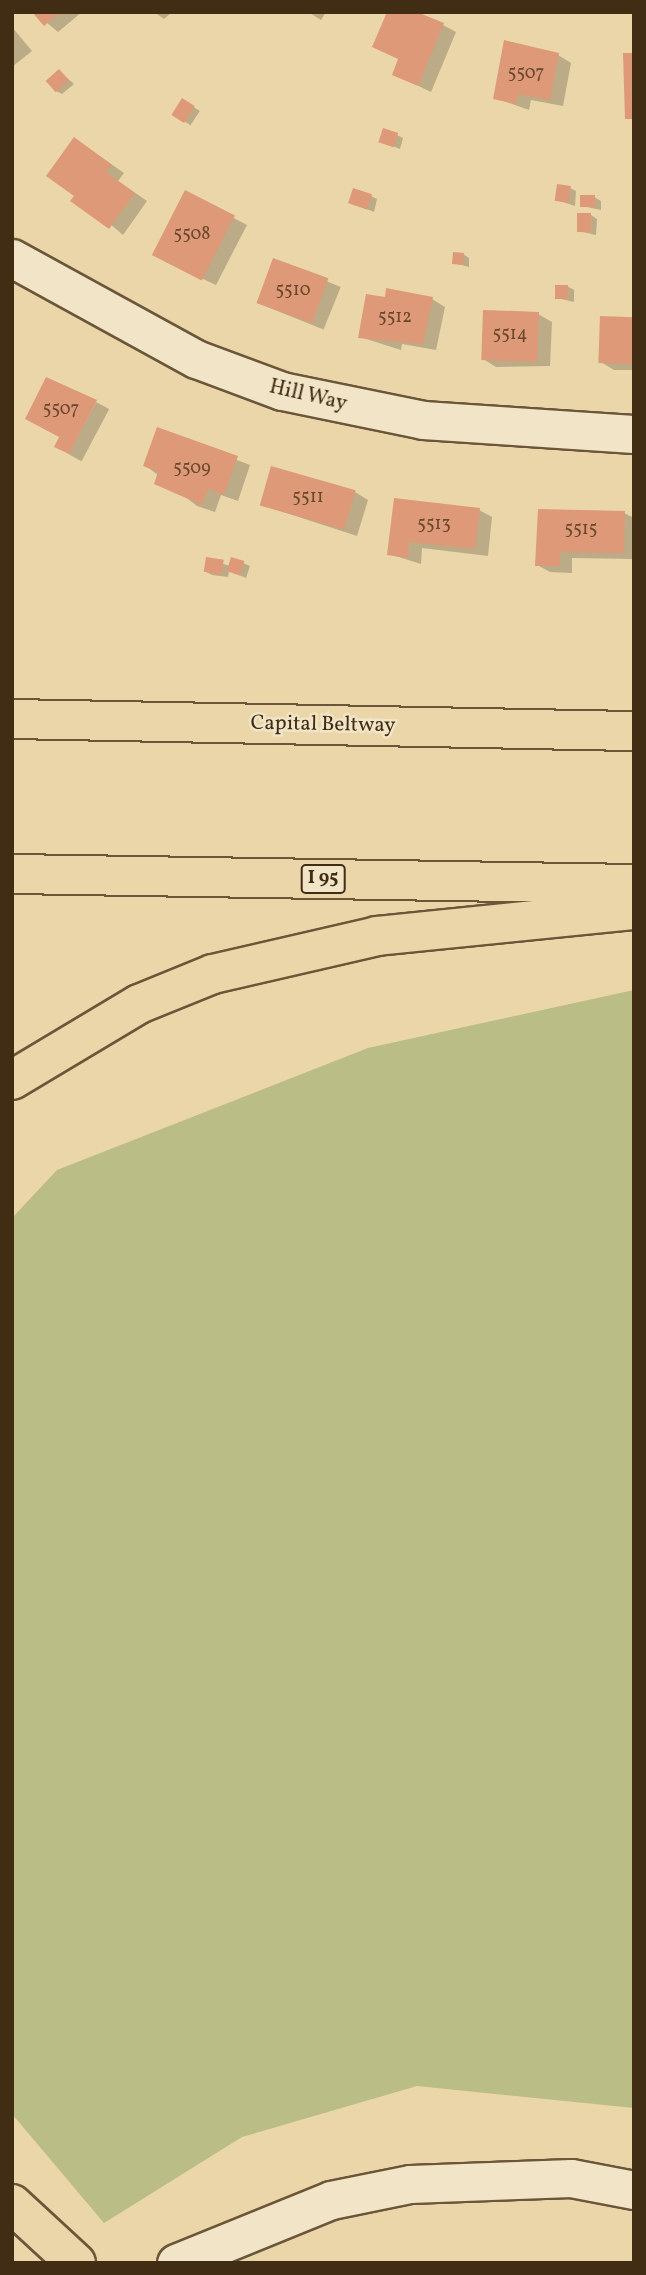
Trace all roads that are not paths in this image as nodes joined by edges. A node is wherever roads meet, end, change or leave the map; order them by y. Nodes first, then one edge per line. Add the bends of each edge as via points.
1 (12, 258) edge
2 (634, 434) edge
3 (14, 719) edge
4 (634, 731) edge
5 (12, 874) edge
6 (634, 884) edge
7 (634, 910) edge
8 (12, 1080) edge
9 (634, 2190) edge
10 (12, 2204) edge
11 (76, 2263) edge
12 (176, 2263) edge

1 - 2 street, Hill Way via 196,359 282,391 424,420
3 - 4 highway, Capital Beltway
5 - 6 highway, I 95
7 - 8 highway via 377,936 212,974 139,1004
9 - 12 street via 571,2178 410,2184 331,2200
10 - 11 highway

